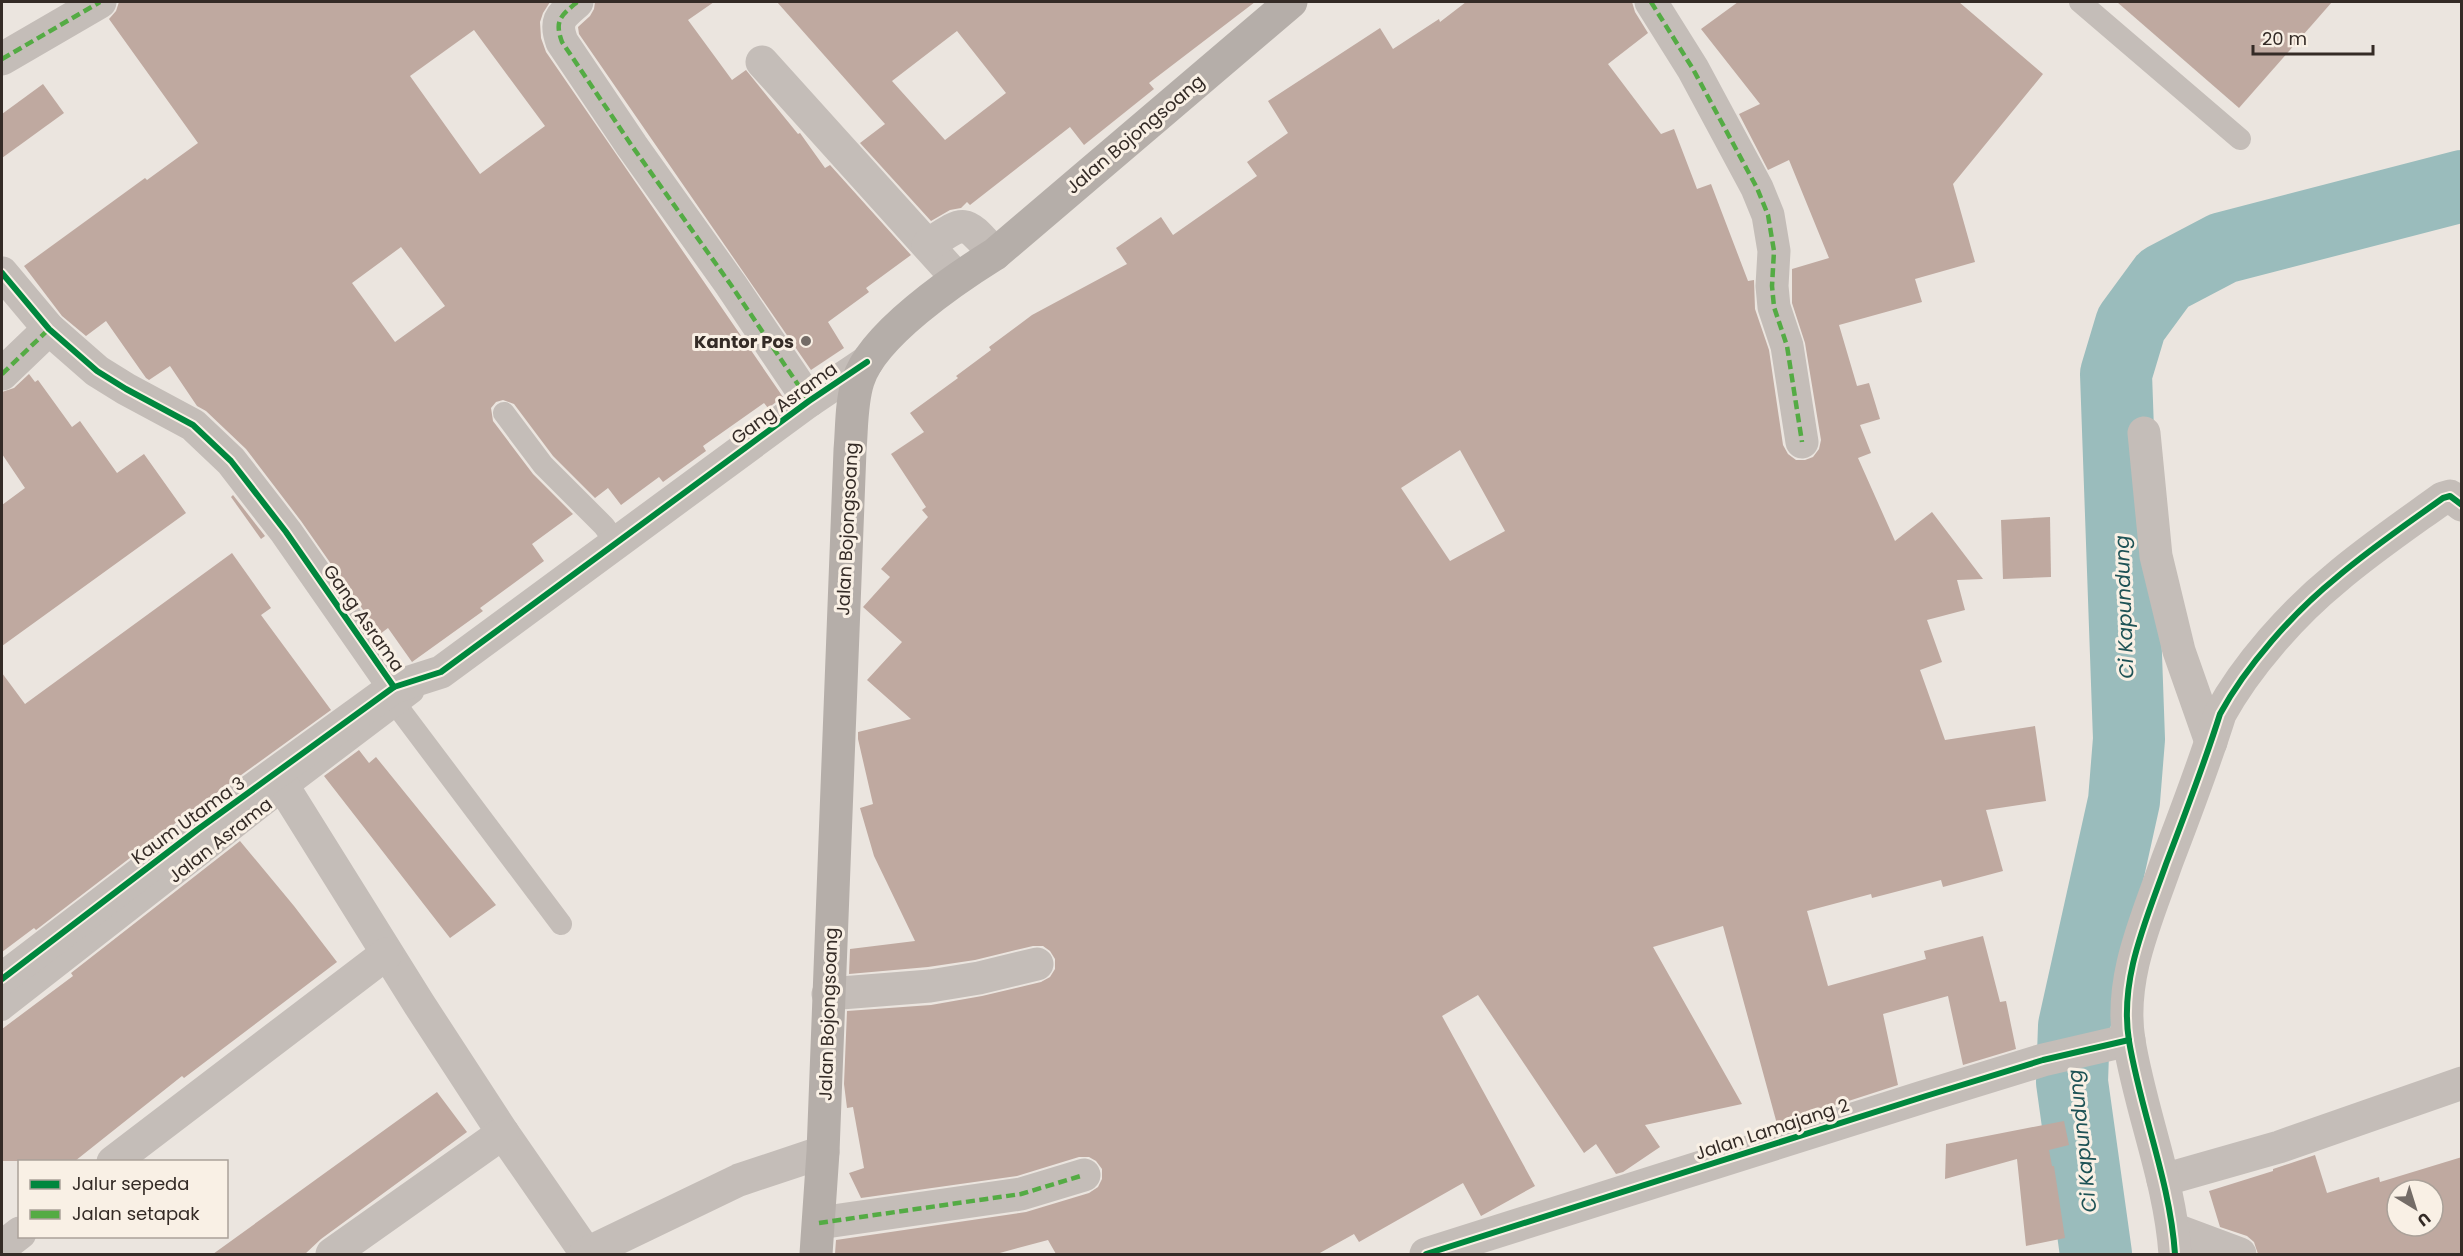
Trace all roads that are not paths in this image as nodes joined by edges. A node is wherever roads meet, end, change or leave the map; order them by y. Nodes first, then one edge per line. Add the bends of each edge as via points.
1 (100, 2) edge
2 (577, 2) edge
3 (1291, 2) edge
4 (1651, 2) edge
5 (2080, 2) edge
6 (2, 59) edge
7 (762, 62) dead end
8 (2240, 139) dead end
9 (928, 245) junction
10 (995, 254) junction
11 (2, 273) edge
12 (957, 278) junction
13 (49, 329) junction
14 (867, 362) junction
15 (2, 374) edge
16 (809, 401) junction
17 (504, 413) dead end
18 (2144, 433) dead end
19 (1802, 442) dead end
20 (2462, 505) edge
21 (617, 544) junction
22 (393, 695) junction
23 (2211, 742) junction
24 (281, 782) junction
25 (561, 924) dead end
26 (386, 954) junction
27 (1037, 964) dead end
28 (2, 979) edge
29 (828, 994) junction
30 (2, 1010) edge
31 (2119, 1042) junction
32 (2462, 1083) edge
33 (503, 1133) junction
34 (823, 1152) junction
35 (114, 1160) edge
36 (1084, 1175) dead end
37 (2163, 1180) junction
38 (18, 1235) edge
39 (818, 1239) edge
40 (2174, 1242) edge
41 (2, 1247) edge
42 (332, 1254) edge
43 (586, 1254) edge
44 (1426, 1254) edge
45 (2240, 1254) edge

1 - 6 street
2 - 16 street via 561,15 557,28 562,42
3 - 10 main road, Jalan Bojongsoang
4 - 19 street via 1693,69 1768,215 1774,251 1774,307 1786,346
5 - 8 lane
7 - 9 street
9 - 10 street via 956,226 965,225
9 - 12 street
10 - 12 main road, Jalan Bojongsoang
11 - 13 street, Gang Asrama
12 - 14 main road, Jalan Bojongsoang via 903,323
13 - 15 street
13 - 22 street, Gang Asrama via 97,371 193,424 231,461 286,532
14 - 16 street, Gang Asrama
14 - 29 main road, Jalan Bojongsoang via 856,389 850,450
16 - 21 street, Gang Asrama
17 - 21 lane via 543,465
18 - 23 street via 2156,556 2179,651
20 - 23 street via 2450,496 2443,498 2335,578 2274,638 2234,688
21 - 22 street, Gang Asrama via 441,672
22 - 24 street, Kaum Utama 3
22 - 25 lane
23 - 31 street via 2134,952
24 - 26 street
24 - 28 street, Kaum Utama 3 via 197,830
24 - 30 lane, Jalan Asrama
26 - 33 street
26 - 35 street
27 - 29 street via 930,986
29 - 34 main road, Jalan Bojongsoang
31 - 37 street
31 - 44 street, Jalan Lamajang 2 via 2043,1060
32 - 37 street via 2278,1147
33 - 42 street
33 - 43 street
34 - 39 main road, Jalan Bojongsoang
34 - 43 street via 739,1180
36 - 39 street via 1021,1194
37 - 40 street
38 - 41 street
40 - 45 street

